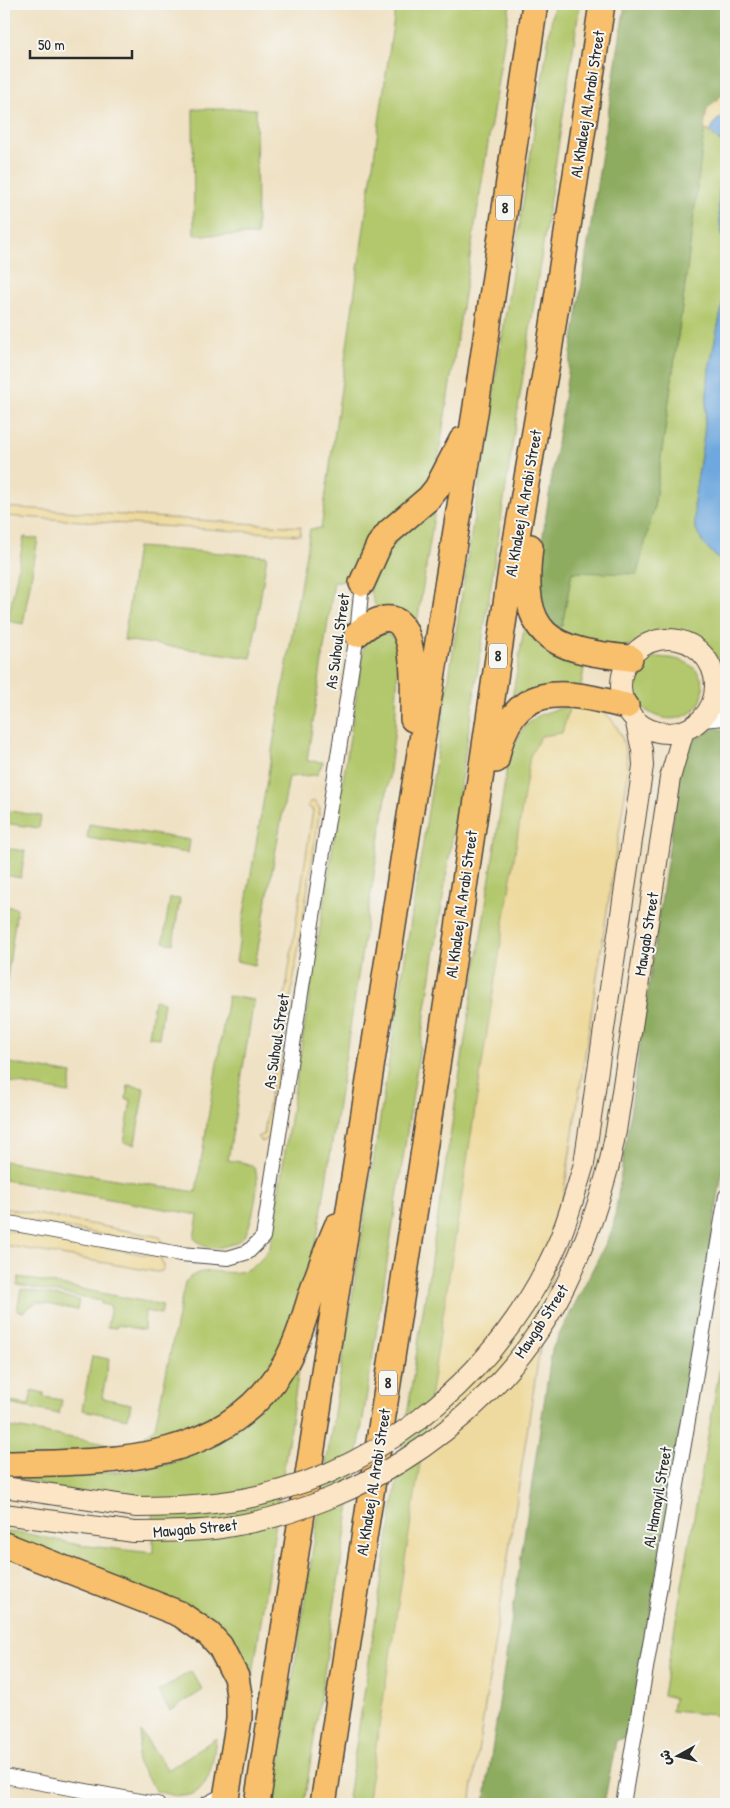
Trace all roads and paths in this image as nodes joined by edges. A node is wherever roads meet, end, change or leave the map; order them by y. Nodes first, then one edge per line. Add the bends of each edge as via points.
1 (535, 4) edge
2 (602, 4) edge
3 (549, 351) junction
4 (475, 412) junction
5 (362, 583) joint
6 (357, 634) junction
7 (630, 658) junction
8 (720, 677) edge
9 (630, 713) junction
10 (726, 718) edge
11 (693, 725) junction
12 (414, 790) junction
13 (453, 962) junction
14 (354, 1179) junction
15 (726, 1196) edge
16 (4, 1222) edge
17 (4, 1464) edge
18 (4, 1487) edge
19 (4, 1514) edge
20 (4, 1544) edge
21 (4, 1776) edge
22 (219, 1801) edge
23 (157, 1804) edge
24 (257, 1804) edge
25 (323, 1804) edge
26 (623, 1804) edge

1 - 4 highway, 8
2 - 3 highway, Al Khaleej Al Arabi Street / 8
3 - 7 highway via 527,575 528,599 542,628 562,646 590,654
3 - 13 highway, Al Khaleej Al Arabi Street / 8 via 511,570
4 - 5 highway via 437,488 389,532
4 - 12 highway, 8
5 - 6 street, As Suhoul Street
6 - 12 highway via 374,621 386,618 400,624 409,638
6 - 16 street, As Suhoul Street via 263,1237 248,1252 228,1258 180,1254
7 - 8 main road via 651,642 677,640 700,651
7 - 9 main road via 621,682
8 - 11 main road via 713,699
9 - 11 main road via 645,727 658,732 671,733
9 - 13 highway via 582,695 554,694 530,701 505,727 500,738 464,931
9 - 18 main road, Mawgab Street, bridge via 642,750 642,774 584,1164 559,1241 520,1313 468,1377 413,1424 372,1451 298,1484 258,1496 178,1507 137,1507
10 - 11 street
11 - 19 main road, Mawgab Street, bridge via 670,778 616,1131 598,1207 564,1288 516,1360 487,1393 421,1449 346,1492 305,1508 264,1520 178,1532 134,1532
12 - 14 highway, 8
13 - 25 highway, Al Khaleej Al Arabi Street / 8
14 - 17 highway via 300,1332 284,1364 264,1392 238,1416 208,1435 145,1456 110,1461
14 - 24 highway, 8
15 - 26 street, Al Hamayil Street
20 - 22 highway via 180,1614 220,1646 230,1662 239,1696 239,1719
21 - 23 street

